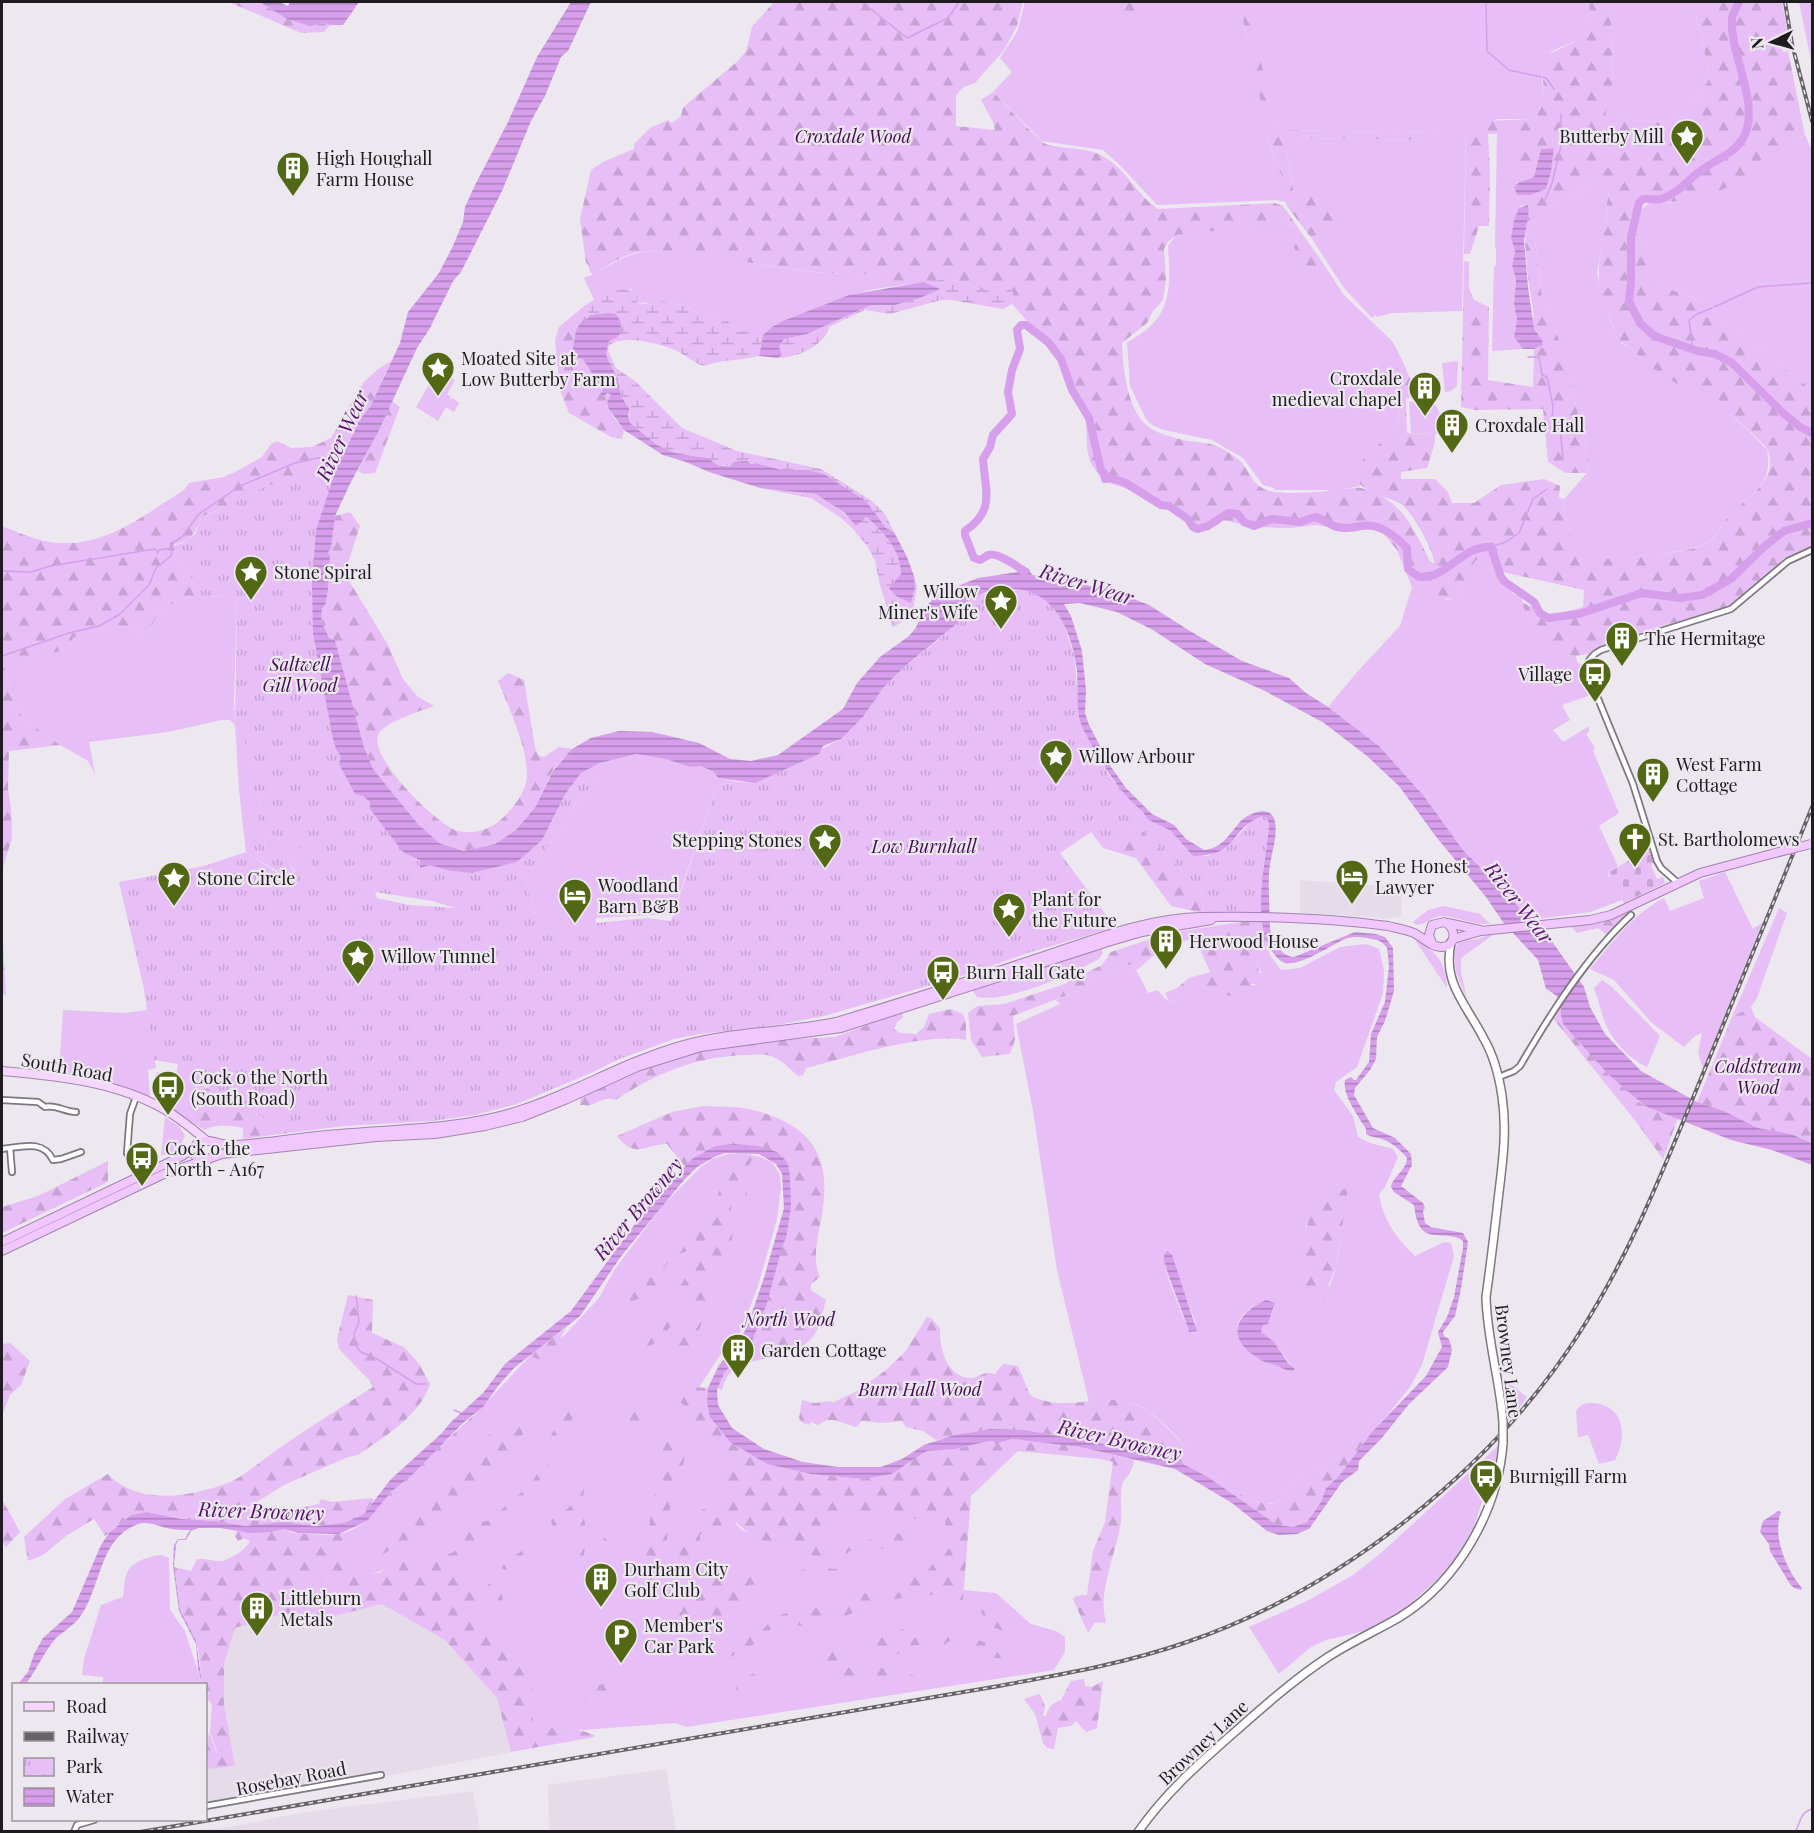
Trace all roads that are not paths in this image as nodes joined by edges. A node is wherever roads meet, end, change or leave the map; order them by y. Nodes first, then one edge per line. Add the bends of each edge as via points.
1 (1812, 550) edge
2 (1811, 844) edge
3 (1678, 883) junction
4 (1631, 915) dead end
5 (1227, 918) junction
6 (1448, 923) junction
7 (1430, 929) junction
8 (1481, 931) junction
9 (1412, 932) junction
10 (1452, 941) junction
11 (1433, 944) junction
12 (1448, 962) junction
13 (2, 1071) edge
14 (1499, 1077) junction
15 (136, 1097) junction
16 (2, 1100) edge
17 (73, 1114) dead end
18 (189, 1128) junction
19 (208, 1140) junction
20 (128, 1146) junction
21 (134, 1146) dead end
22 (194, 1147) junction
23 (2, 1149) edge
24 (10, 1149) junction
25 (81, 1152) dead end
26 (127, 1153) dead end
27 (210, 1159) junction
28 (12, 1172) dead end
29 (2, 1242) edge
30 (2, 1251) edge
31 (381, 1775) dead end
32 (207, 1806) edge
33 (91, 1821) edge
34 (74, 1832) edge
35 (1138, 1832) edge

1 - 3 street via 1788,561 1731,609 1594,654 1587,662 1588,674 1637,795 1656,861
2 - 3 highway, bridge via 1726,865
3 - 8 highway via 1611,915
4 - 14 street via 1549,1016 1520,1066
5 - 9 highway via 1278,918
5 - 19 highway via 1177,918 1115,933 836,1022 681,1046 649,1055 512,1113 471,1123 231,1145
5 - 27 highway via 1142,932 841,1028 681,1052 522,1117 485,1126 229,1153
6 - 7 highway via 1440,922
6 - 8 highway
6 - 10 highway via 1453,929
7 - 9 highway
7 - 11 highway
8 - 10 highway
9 - 11 highway
10 - 11 highway via 1441,947
10 - 12 main road
11 - 12 main road
12 - 14 main road, Browney Lane via 1454,985 1485,1041
13 - 15 main road, South Road via 81,1081
14 - 35 main road, Browney Lane, bridge via 1505,1144 1486,1297 1502,1401 1503,1443 1498,1477 1476,1535 1458,1562 1419,1603 1328,1657 1285,1688 1176,1785
15 - 18 main road, South Road via 173,1115
15 - 20 street
16 - 17 street via 38,1102
18 - 19 main road, South Road
18 - 22 main road
19 - 22 highway via 198,1141
19 - 27 highway via 214,1148
20 - 21 street
20 - 26 street
22 - 27 highway via 198,1159
22 - 29 highway
23 - 24 street
24 - 25 street via 39,1146 46,1150 51,1162 73,1158
24 - 28 street
27 - 30 highway via 164,1174
31 - 32 street, Rosebay Road
33 - 34 street via 77,1825

